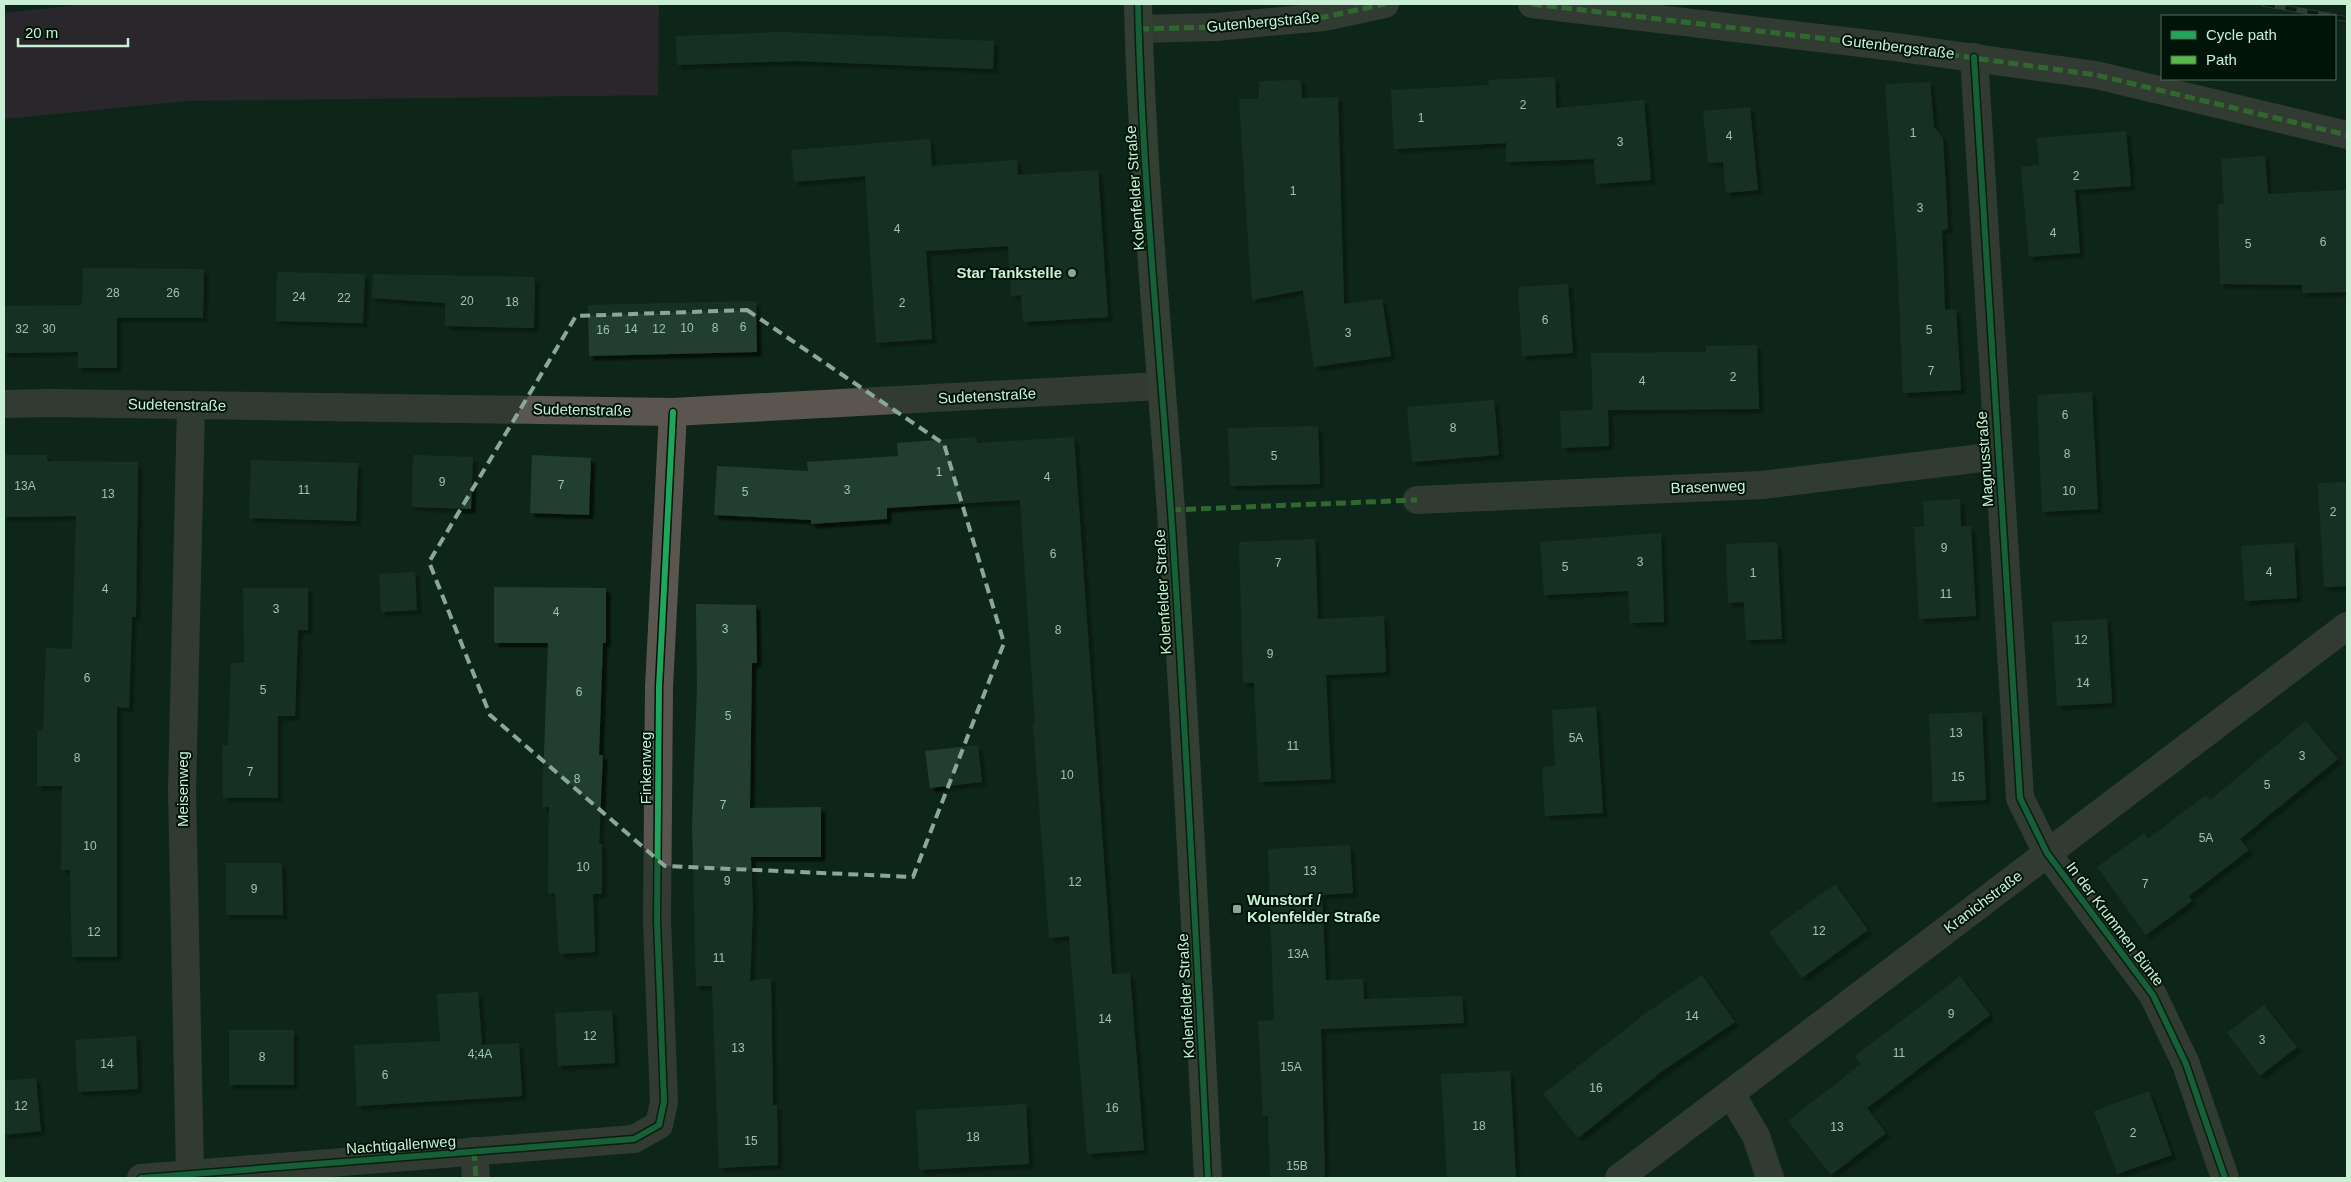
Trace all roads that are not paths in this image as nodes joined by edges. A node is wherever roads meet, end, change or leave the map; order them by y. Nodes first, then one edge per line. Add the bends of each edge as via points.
1 (1386, 4) edge
2 (1532, 4) edge
3 (1138, 16) edge
4 (1974, 57) junction
5 (2347, 135) edge
6 (1160, 386) junction
7 (4, 404) edge
8 (191, 405) junction
9 (673, 412) junction
10 (1997, 456) junction
11 (1417, 500) dead end
12 (2347, 626) edge
13 (2047, 854) junction
14 (1731, 1094) junction
15 (659, 1125) joint
16 (474, 1151) junction
17 (190, 1174) junction
18 (141, 1178) edge
19 (476, 1178) edge
20 (1208, 1178) edge
21 (1618, 1178) edge
22 (1770, 1178) edge
23 (2225, 1178) edge

1 - 3 street, Gutenbergstraße via 1324,18 1216,27
2 - 4 street, Gutenbergstraße
3 - 6 main road, Kolenfelder Straße
4 - 5 street, Gutenbergstraße via 2096,75
4 - 10 street, Magnusstraße
6 - 9 street, Sudetenstraße
6 - 20 main road, Kolenfelder Straße via 1176,605
7 - 8 street, Sudetenstraße
8 - 9 street, Sudetenstraße
8 - 17 street, Meisenweg via 182,790
9 - 15 street, Finkenweg via 659,687 658,921 664,1102
10 - 11 street, Brasenweg via 1762,485
10 - 13 street, Magnusstraße via 2020,798
12 - 13 street, Kranichstraße
13 - 14 street, Kranichstraße
13 - 23 street, In der Krummen Bünte via 2154,995 2186,1064
14 - 21 street, Kranichstraße
14 - 22 street via 1756,1136
15 - 16 street, Nachtigallenweg via 634,1139
16 - 17 street, Nachtigallenweg
16 - 19 street
17 - 18 street, Nachtigallenweg

